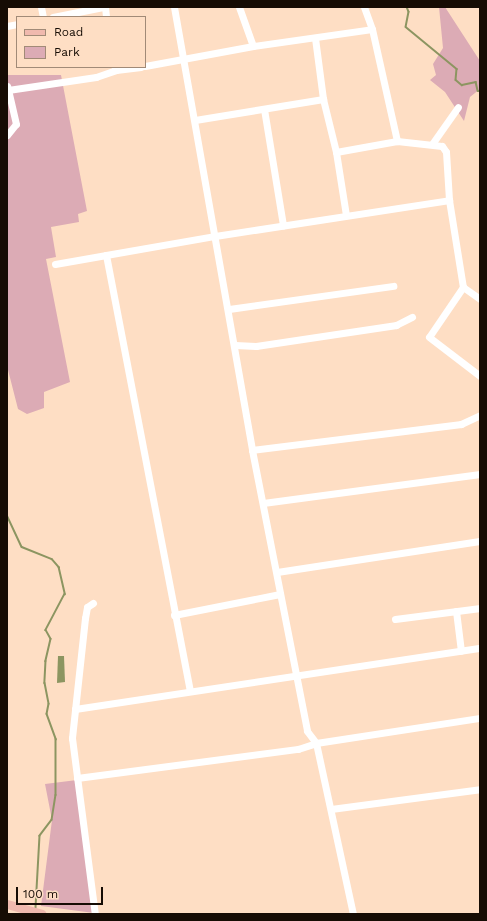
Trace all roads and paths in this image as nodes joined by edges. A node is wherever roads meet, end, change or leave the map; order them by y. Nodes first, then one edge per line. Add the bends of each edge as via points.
1 (104, 7) edge
2 (174, 7) edge
3 (239, 7) edge
4 (364, 7) edge
5 (58, 16) edge
6 (372, 29) junction
7 (315, 38) junction
8 (253, 46) junction
9 (183, 59) junction
10 (146, 66) edge
11 (116, 68) edge
12 (7, 88) edge
13 (323, 99) junction
14 (458, 107) dead end
15 (264, 109) junction
16 (195, 120) junction
17 (7, 135) edge
18 (397, 141) junction
19 (432, 144) junction
20 (336, 152) junction
21 (449, 200) junction
22 (346, 215) junction
23 (283, 225) junction
24 (215, 236) junction
25 (106, 255) junction
26 (55, 264) dead end
27 (393, 286) dead end
28 (463, 287) junction
29 (480, 299) edge
30 (229, 309) junction
31 (412, 317) dead end
32 (235, 345) junction
33 (480, 376) edge
34 (480, 415) edge
35 (252, 450) junction
36 (480, 474) edge
37 (263, 503) junction
38 (480, 542) edge
39 (277, 572) junction
40 (280, 594) junction
41 (92, 603) dead end
42 (480, 608) edge
43 (456, 610) junction
44 (174, 614) junction
45 (395, 619) dead end
46 (480, 648) edge
47 (462, 651) junction
48 (298, 675) junction
49 (190, 691) junction
50 (75, 709) junction
51 (480, 718) edge
52 (316, 743) junction
53 (77, 778) junction
54 (480, 789) edge
55 (331, 809) junction
56 (7, 904) edge
57 (41, 914) edge
58 (95, 914) edge
59 (353, 914) edge

1 - 5 street
2 - 9 street
3 - 8 street
4 - 6 street
6 - 7 street
6 - 18 street
7 - 8 street
7 - 13 street
8 - 9 street
9 - 10 street
9 - 16 street
11 - 12 street via 96,77
12 - 17 street via 16,124
13 - 15 street
13 - 20 street
14 - 19 street
15 - 16 street
15 - 23 street
16 - 24 street
18 - 19 street
18 - 20 street
19 - 21 street via 442,146 446,152
20 - 22 street
21 - 22 street
21 - 28 street
22 - 23 street
23 - 24 street
24 - 25 street
24 - 30 street
25 - 26 street
25 - 44 street
27 - 30 street
28 - 29 street
28 - 33 street via 429,337
30 - 32 street
31 - 32 street via 396,325 256,346
32 - 35 street
34 - 35 street via 461,424
35 - 37 street
36 - 37 street
37 - 39 street
38 - 39 street
39 - 40 street
40 - 44 street
40 - 48 street
41 - 50 street via 87,607 85,618
42 - 43 street
43 - 45 street
43 - 47 street
44 - 49 street
46 - 47 street
47 - 48 street
48 - 49 street
48 - 52 street via 307,731
49 - 50 street
50 - 53 street via 72,738
51 - 52 street
52 - 53 street via 298,749
52 - 55 street
53 - 58 street
54 - 55 street
55 - 59 street
56 - 57 main road

